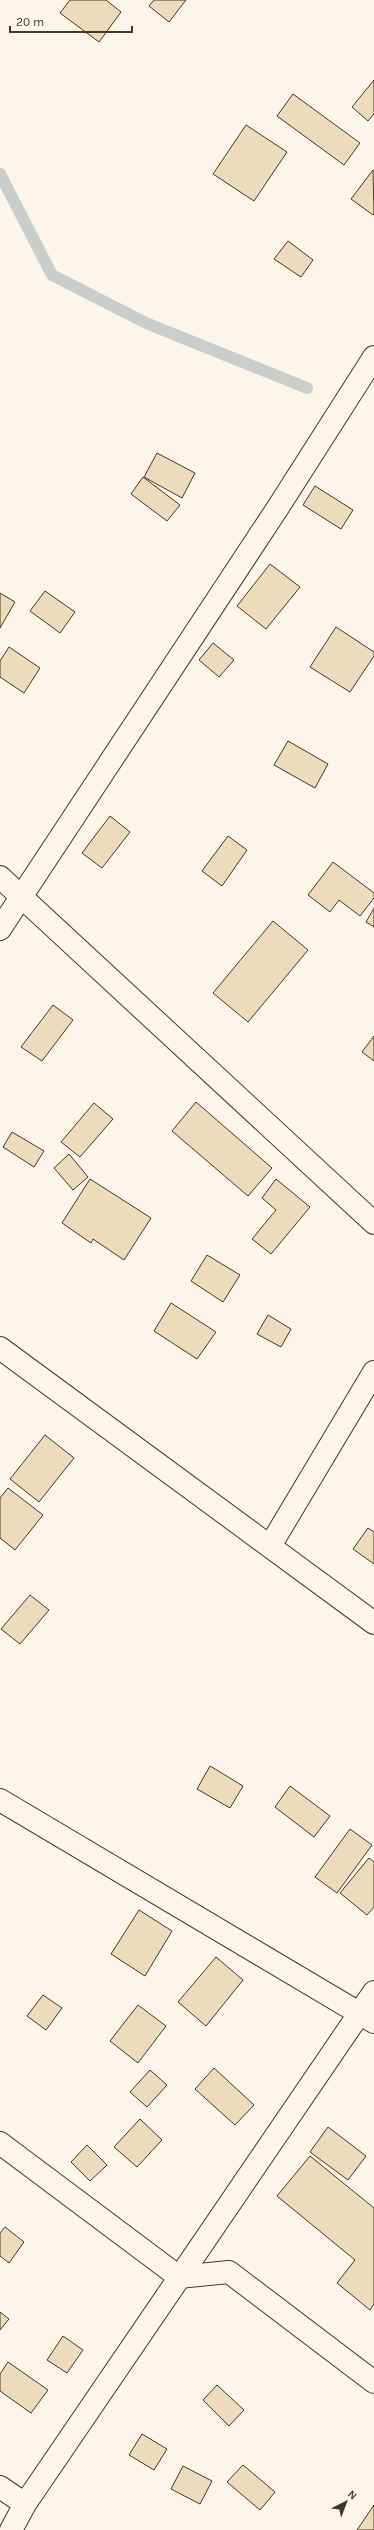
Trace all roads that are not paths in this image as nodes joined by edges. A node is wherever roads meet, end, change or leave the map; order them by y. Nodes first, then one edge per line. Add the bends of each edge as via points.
1 (374, 356) edge
2 (0, 878) edge
3 (21, 897) junction
4 (0, 928) edge
5 (374, 1223) edge
6 (0, 1348) edge
7 (374, 1372) edge
8 (270, 1546) junction
9 (374, 1623) edge
10 (0, 1800) edge
11 (374, 1992) edge
12 (367, 2017) edge
13 (0, 2143) edge
14 (179, 2277) junction
15 (374, 2382) edge
16 (0, 2487) edge
17 (25, 2504) junction
18 (12, 2530) edge

1 - 3 street via 272,516
2 - 3 street
3 - 4 street
3 - 5 street
6 - 8 street
7 - 8 street
8 - 9 street
10 - 12 street
11 - 12 street
12 - 14 street
13 - 14 street
14 - 15 street via 229,2272
14 - 17 street
16 - 17 street
17 - 18 street

